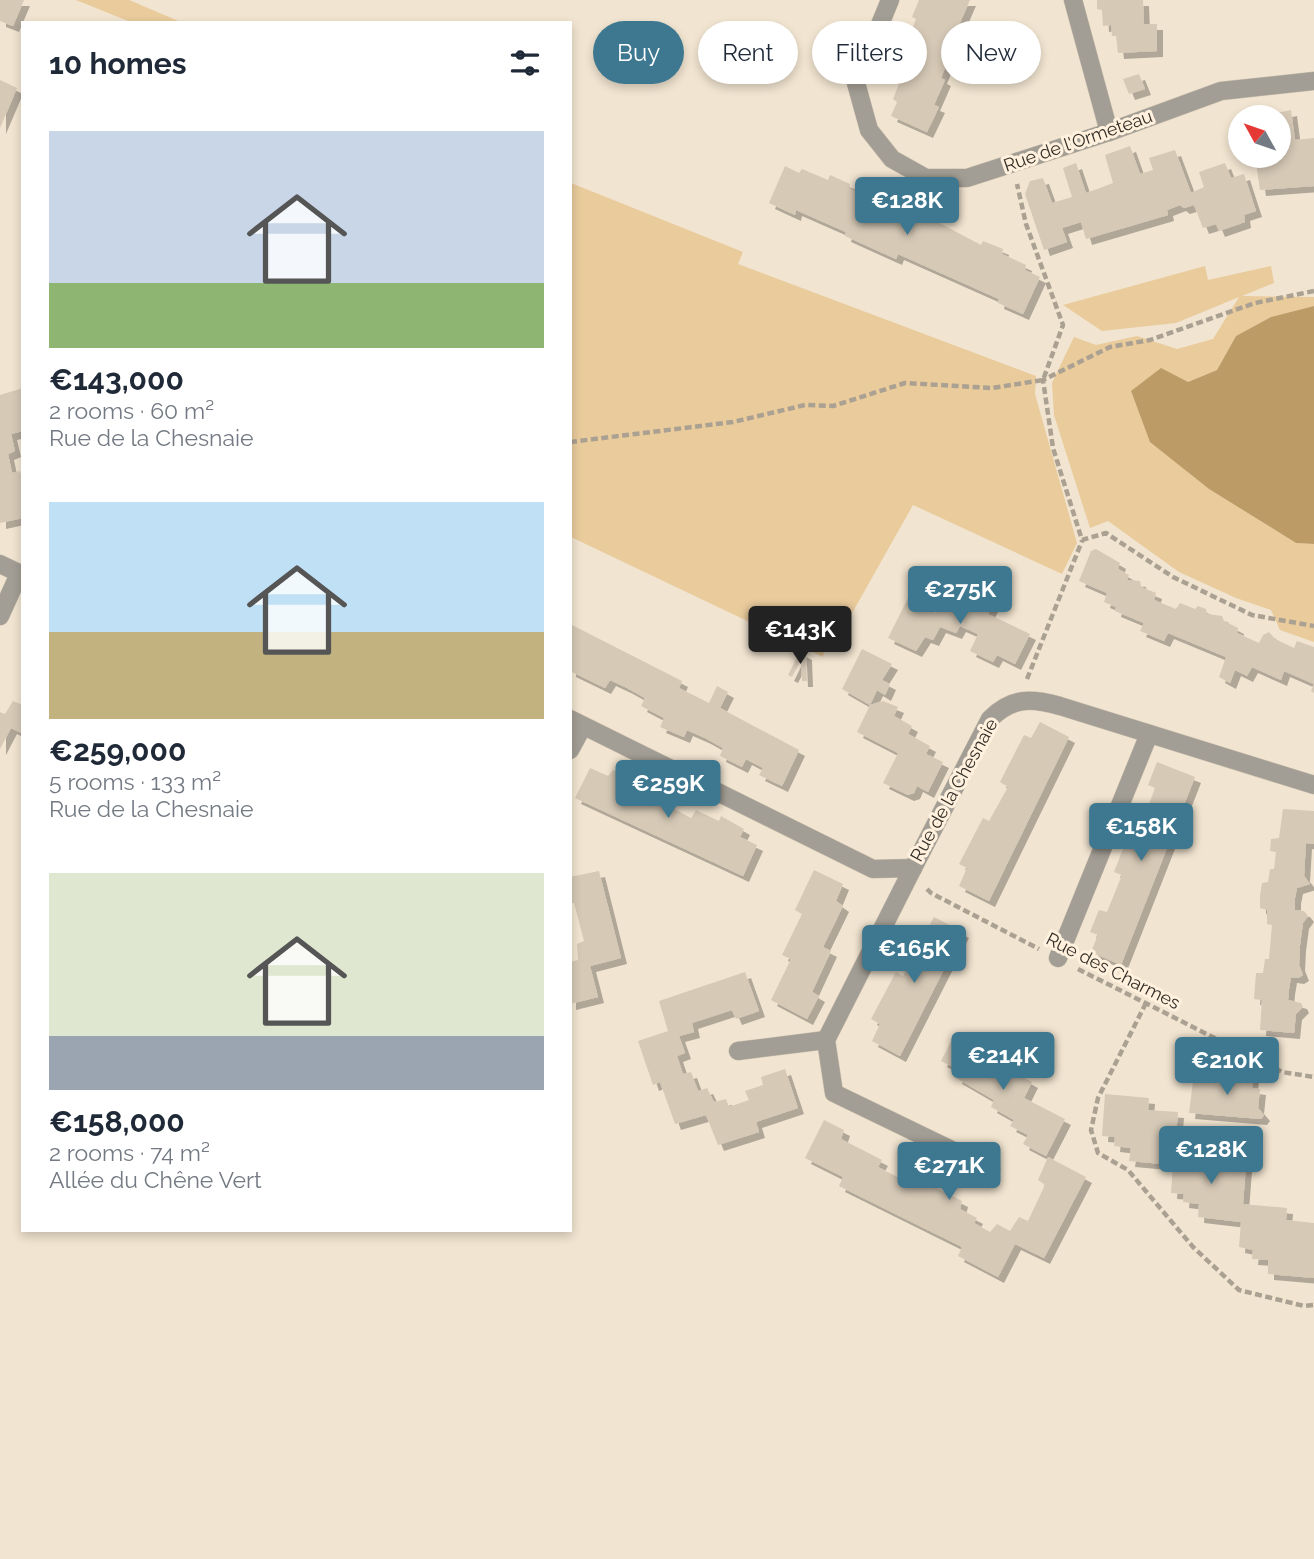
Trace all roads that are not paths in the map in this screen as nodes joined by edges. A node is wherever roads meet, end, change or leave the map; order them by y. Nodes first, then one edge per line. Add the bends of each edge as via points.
1 (890, 0) edge
2 (1073, 0) edge
3 (1314, 81) edge
4 (1109, 132) junction
5 (0, 564) edge
6 (21, 575) edge
7 (0, 616) edge
8 (577, 722) edge
9 (1149, 734) junction
10 (572, 742) edge
11 (1314, 785) edge
12 (913, 868) junction
13 (1058, 958) road end
14 (826, 1040) junction
15 (738, 1051) dead end
16 (991, 1169) dead end

1 - 4 street, Rue de l'Ormeteau via 856,83 869,130 892,159 926,178 967,178
2 - 4 street
3 - 4 street, Rue de l'Ormeteau via 1221,91
5 - 6 street
6 - 7 street
8 - 10 street
8 - 12 street, Rue de la Chesnaie via 873,869
9 - 11 street
9 - 12 street, Rue de la Chesnaie via 1038,699 1020,699 1002,707 990,719
9 - 13 street
12 - 14 street
14 - 15 street
14 - 16 street via 835,1093

